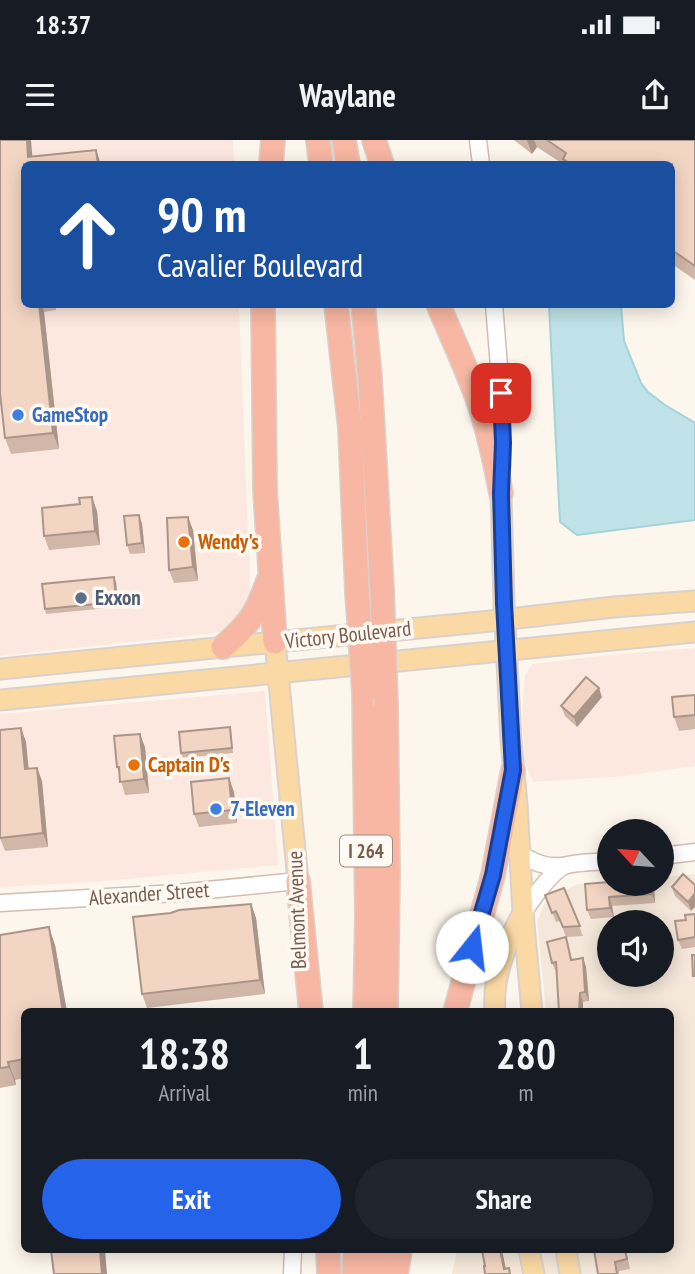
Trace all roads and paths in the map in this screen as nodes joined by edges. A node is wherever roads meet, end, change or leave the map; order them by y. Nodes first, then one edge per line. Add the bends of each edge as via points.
1 (273, 140) edge
2 (318, 140) edge
3 (344, 140) edge
4 (374, 140) edge
5 (478, 140) edge
6 (271, 161) edge
7 (321, 161) edge
8 (348, 161) edge
9 (381, 161) edge
10 (481, 161) edge
11 (263, 308) edge
12 (336, 308) edge
13 (363, 308) edge
14 (440, 308) edge
15 (494, 308) edge
16 (501, 493) junction
17 (271, 574) junction
18 (695, 601) edge
19 (505, 620) junction
20 (695, 632) edge
21 (275, 642) junction
22 (223, 647) junction
23 (506, 652) junction
24 (0, 669) edge
25 (277, 673) junction
26 (0, 701) edge
27 (513, 770) junction
28 (695, 852) edge
29 (519, 853) junction
30 (674, 855) edge
31 (597, 862) edge
32 (564, 866) junction
33 (298, 881) junction
34 (0, 903) edge
35 (523, 914) junction
36 (300, 1008) edge
37 (311, 1008) edge
38 (365, 1008) edge
39 (386, 1008) edge
40 (456, 1008) edge
41 (495, 1008) edge
42 (532, 1008) edge
43 (293, 1253) edge
44 (328, 1253) edge
45 (355, 1253) edge
46 (377, 1253) edge
47 (400, 1253) edge
48 (530, 1253) edge
49 (566, 1253) edge
50 (292, 1274) edge
51 (328, 1274) edge
52 (354, 1274) edge
53 (376, 1274) edge
54 (396, 1274) edge
55 (534, 1274) edge
56 (570, 1274) edge

1 - 6 highway
2 - 7 highway
3 - 8 highway
4 - 9 highway
5 - 10 street
11 - 17 highway
12 - 38 highway, I 264, bridge via 350,428 364,691
13 - 39 highway, I 264, bridge via 386,705
14 - 16 highway via 482,414
15 - 16 street via 503,443
16 - 19 main road
17 - 21 highway
17 - 22 highway via 255,614
18 - 19 main road, Victory Boulevard
19 - 21 main road, Victory Boulevard
19 - 23 main road
20 - 23 main road, Victory Boulevard
21 - 22 main road, Victory Boulevard
21 - 25 main road, Belmont Avenue
22 - 24 main road, Victory Boulevard
23 - 25 main road, Victory Boulevard
23 - 27 main road
25 - 26 main road, Victory Boulevard
25 - 33 main road, Belmont Avenue
27 - 29 main road
27 - 40 highway via 493,875
28 - 30 street
29 - 32 street via 538,864
29 - 35 main road
31 - 32 street
32 - 35 street
33 - 34 street, Alexander Street
33 - 36 street, Belmont Avenue
33 - 37 highway
35 - 41 main road via 499,967
35 - 42 main road
43 - 50 street
44 - 51 highway
45 - 52 highway
46 - 53 highway
47 - 54 highway
48 - 55 main road
49 - 56 main road

